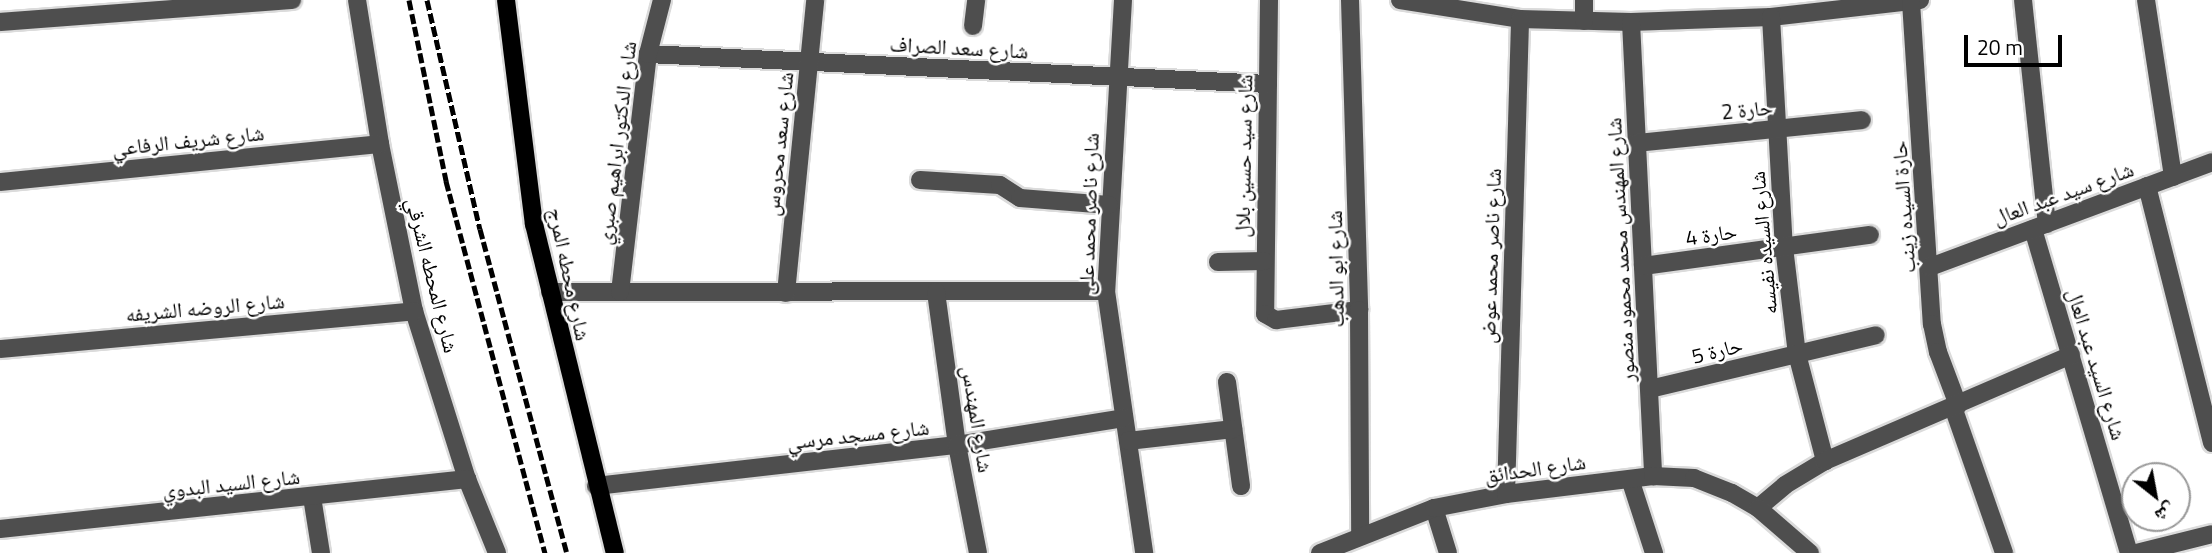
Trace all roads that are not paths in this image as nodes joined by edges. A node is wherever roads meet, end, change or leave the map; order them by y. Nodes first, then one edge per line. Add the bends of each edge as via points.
1 (292, 0) edge
2 (356, 0) edge
3 (506, 0) edge
4 (662, 0) edge
5 (816, 0) edge
6 (976, 0) edge
7 (1123, 0) edge
8 (1269, 0) edge
9 (1350, 0) edge
10 (1400, 0) edge
11 (1584, 0) edge
12 (2023, 0) edge
13 (2146, 0) edge
14 (1916, 1) edge
15 (1455, 5) edge
16 (1844, 5) edge
17 (1716, 9) edge
18 (1771, 17) junction
19 (1520, 19) junction
20 (1584, 21) junction
21 (0, 22) edge
22 (1631, 22) junction
23 (974, 26) dead end
24 (648, 54) junction
25 (810, 62) junction
26 (1118, 78) junction
27 (1268, 84) junction
28 (1862, 120) dead end
29 (1776, 129) junction
30 (1637, 143) junction
31 (380, 144) junction
32 (2212, 162) edge
33 (2173, 177) junction
34 (920, 180) dead end
35 (0, 182) edge
36 (2147, 187) junction
37 (1109, 205) junction
38 (2040, 226) junction
39 (1870, 235) dead end
40 (1784, 247) junction
41 (1264, 261) junction
42 (1218, 262) dead end
43 (1643, 267) junction
44 (1930, 267) junction
45 (1105, 291) junction
46 (550, 292) junction
47 (620, 292) junction
48 (936, 292) junction
49 (786, 293) junction
50 (1359, 310) junction
51 (414, 311) junction
52 (1876, 335) dead end
53 (0, 349) edge
54 (1797, 354) junction
55 (2071, 355) junction
56 (1227, 382) dead end
57 (1650, 390) junction
58 (1956, 406) junction
59 (1125, 418) junction
60 (1233, 429) junction
61 (1128, 441) junction
62 (2212, 443) edge
63 (957, 445) junction
64 (1825, 461) junction
65 (1653, 476) junction
66 (467, 479) junction
67 (1630, 479) junction
68 (596, 486) junction
69 (1241, 486) dead end
70 (1506, 494) junction
71 (312, 497) junction
72 (1434, 508) junction
73 (1758, 508) junction
74 (0, 529) edge
75 (2212, 534) edge
76 (1360, 536) junction
77 (1330, 551) edge
78 (321, 553) edge
79 (497, 553) edge
80 (615, 553) edge
81 (978, 553) edge
82 (1144, 553) edge
83 (1448, 553) edge
84 (1654, 553) edge
85 (1810, 553) edge
86 (2004, 553) edge
87 (2129, 553) edge
88 (2136, 553) edge

1 - 21 street
2 - 31 street, شارع المحطه الشرقي
3 - 46 main road, شارع محطه المرج via 534,224
4 - 24 street, شارع الدكتور ابراهيم صبري
5 - 25 street, شارع سعد محروس
6 - 23 street
7 - 26 street, شارع ناصر محمد على
8 - 27 street, شارع سيد حسين بلال
9 - 50 street, شارع ابو الدهب
10 - 15 street
11 - 20 street
12 - 38 street, شارع السيد عبد العال
13 - 33 street
14 - 16 street
14 - 44 street, حارة السيده زينب
15 - 19 street
16 - 18 street
17 - 18 street
17 - 22 street
18 - 29 street, شارع السيده نفيسه
19 - 20 street
19 - 70 street, شارع ناصر محمد عوض
20 - 22 street
22 - 30 street, شارع المهندس محمد محمود منصور
24 - 25 street, شارع سعد الصراف
24 - 47 street, شارع الدكتور ابراهيم صبري
25 - 26 street, شارع سعد الصراف
25 - 49 street, شارع سعد محروس
26 - 27 street, شارع سعد الصراف
26 - 37 street, شارع ناصر محمد على
27 - 41 street, شارع سيد حسين بلال
28 - 29 street, حارة 2
29 - 30 street, حارة 2
29 - 40 street, شارع السيده نفيسه
30 - 43 street, شارع المهندس محمد محمود منصور
31 - 35 street, شارع شريف الرفاعي
31 - 51 street, شارع المحطه الشرقي
32 - 33 street, شارع سيد عبد العال
33 - 36 street, شارع سيد عبد العال
34 - 37 street via 1000,185 1020,198
36 - 38 street, شارع سيد عبد العال
36 - 62 street
37 - 45 street, شارع ناصر محمد على
38 - 44 street, شارع سيد عبد العال
38 - 55 street, شارع السيد عبد العال
39 - 40 street, حارة 4
40 - 43 street, حارة 4
40 - 54 street, شارع السيده نفيسه
41 - 42 street
41 - 50 street, شارع سيد حسين بلال via 1265,314 1276,320
43 - 57 street, شارع المهندس محمد محمود منصور
44 - 58 street, حارة السيده زينب via 1932,324
45 - 48 street
45 - 59 street, شارع ناصر محمد على
46 - 47 street
46 - 68 main road, شارع محطه المرج
47 - 49 street
48 - 49 street
48 - 63 street, شارع المهندس
50 - 76 street, شارع ابو الدهب
51 - 53 street, شارع الروضه الشريفه
51 - 66 street, شارع المحطه الشرقي
52 - 54 street, حارة 5
54 - 57 street, حارة 5
54 - 64 street, شارع السيده نفيسه
55 - 58 street
55 - 87 street, شارع السيد عبد العال
56 - 60 street
57 - 65 street, شارع المهندس محمد محمود منصور
58 - 64 street
58 - 86 street, حارة السيده زينب
59 - 61 street, شارع ناصر محمد على
59 - 63 street, شارع مسجد مرسي
60 - 61 street
60 - 69 street
61 - 82 street, شارع ناصر محمد على
63 - 68 street, شارع مسجد مرسي
63 - 81 street, شارع المهندس
64 - 73 street
65 - 67 street, شارع الحدائق
65 - 73 street, شارع الحدائق via 1694,478
66 - 71 street, شارع السيد البدوي
66 - 79 street, شارع المحطه الشرقي
67 - 70 street, شارع الحدائق
67 - 84 street
68 - 80 main road, شارع محطه المرج
70 - 72 street, شارع الحدائق
71 - 74 street, شارع السيد البدوي
71 - 78 street
72 - 76 street, شارع الحدائق
72 - 83 street
73 - 85 street, شارع الحدائق
75 - 88 street
76 - 77 street, شارع الحدائق

